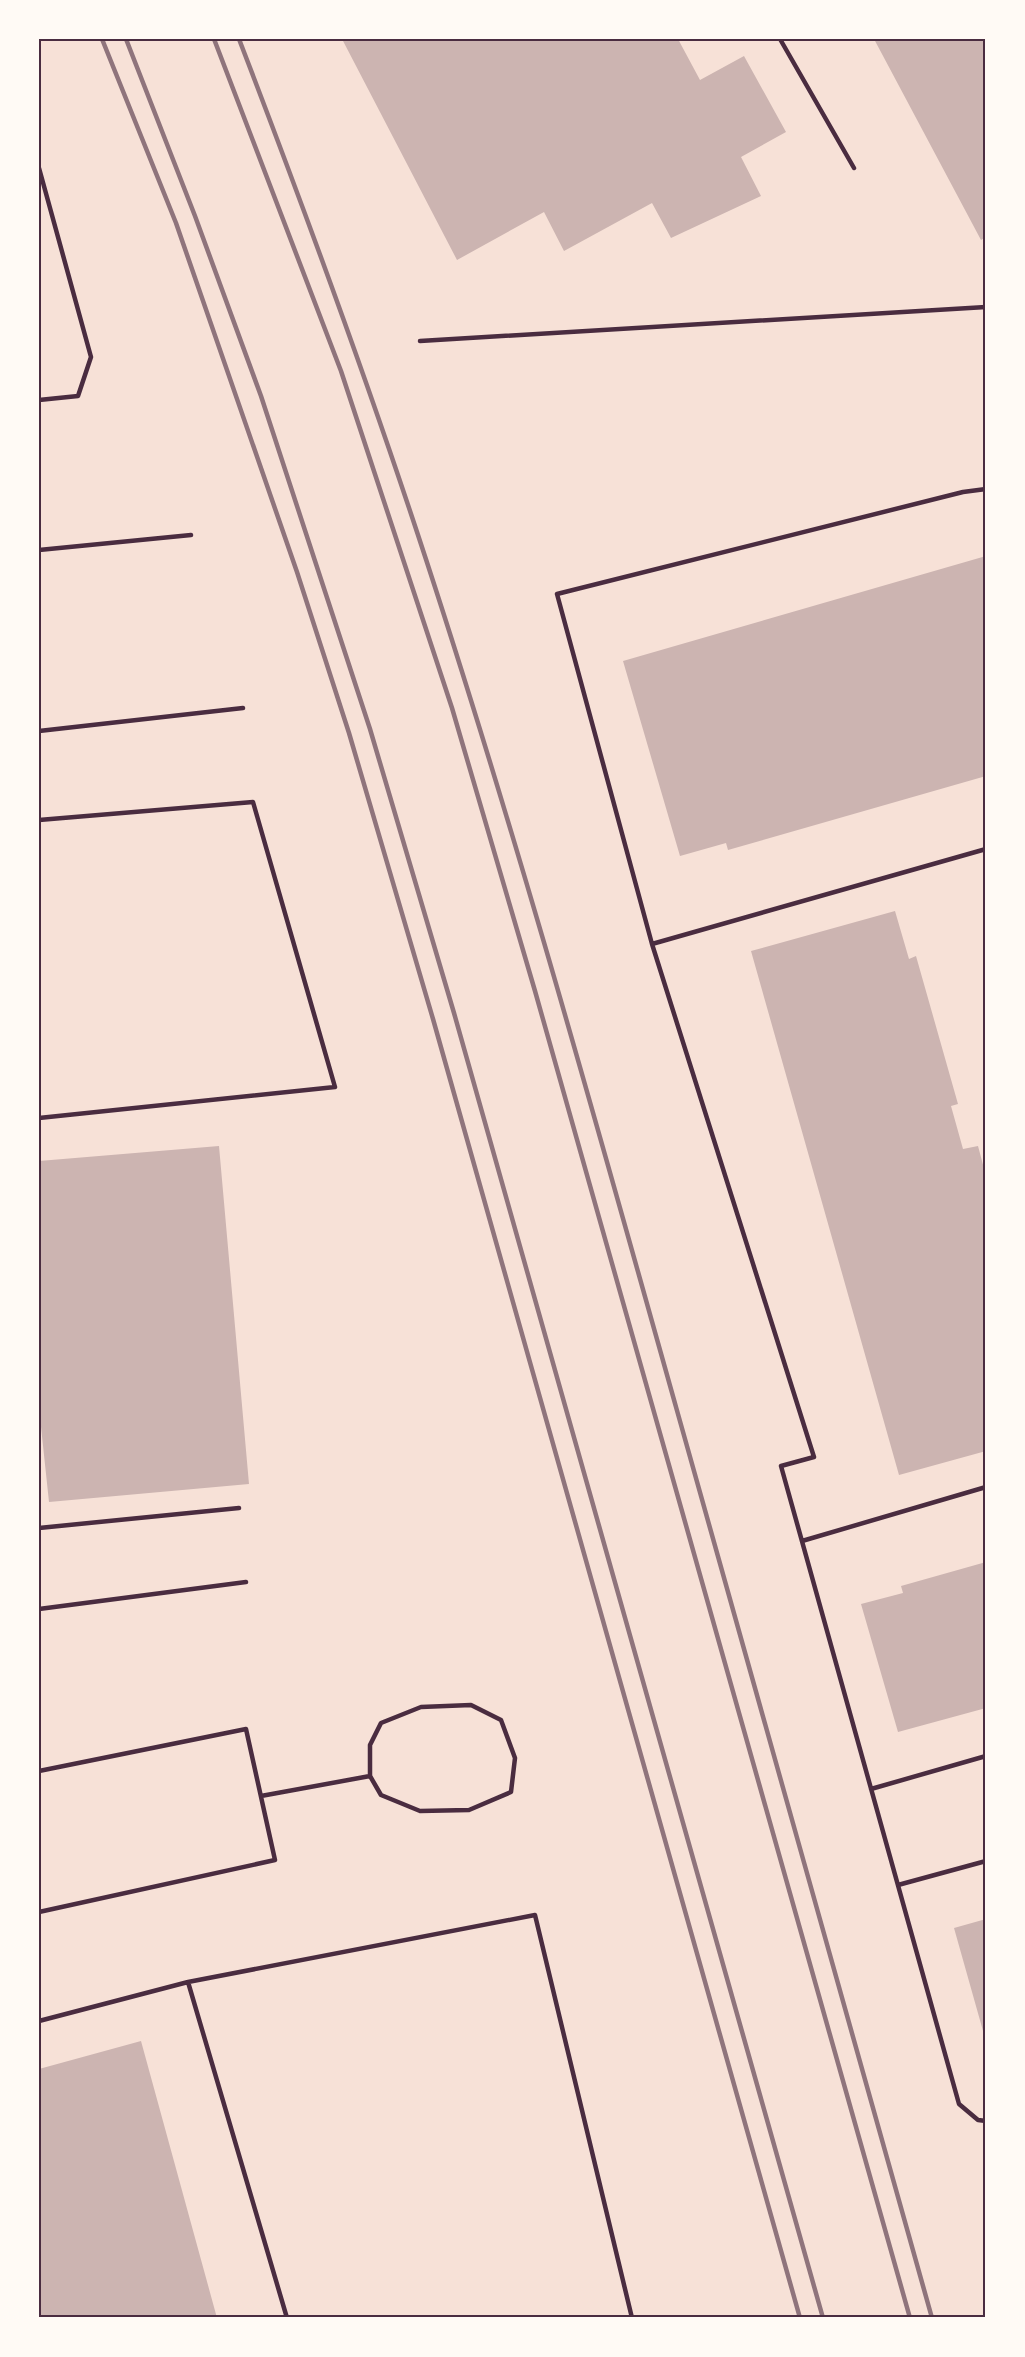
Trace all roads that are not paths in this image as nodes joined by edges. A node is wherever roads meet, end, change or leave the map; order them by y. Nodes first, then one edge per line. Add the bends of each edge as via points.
1 (780, 39) edge
2 (39, 168) edge
3 (854, 168) dead end
4 (986, 307) edge
5 (420, 341) dead end
6 (39, 400) edge
7 (986, 489) edge
8 (191, 535) dead end
9 (39, 550) edge
10 (243, 708) dead end
11 (39, 731) edge
12 (39, 820) edge
13 (986, 849) edge
14 (652, 944) junction
15 (39, 1118) edge
16 (986, 1487) edge
17 (238, 1508) dead end
18 (39, 1528) edge
19 (802, 1541) junction
20 (246, 1582) dead end
21 (39, 1609) edge
22 (986, 1756) edge
23 (39, 1771) edge
24 (370, 1776) junction
25 (871, 1789) junction
26 (261, 1797) junction
27 (986, 1861) edge
28 (898, 1885) junction
29 (39, 1912) edge
30 (188, 1982) junction
31 (39, 2020) edge
32 (986, 2121) edge
33 (287, 2318) edge
34 (632, 2318) edge

1 - 3 lane
2 - 6 lane via 91,357 78,396
4 - 5 lane
7 - 14 lane via 557,594
8 - 9 lane
10 - 11 lane
12 - 15 lane via 253,802 335,1087
13 - 14 lane
14 - 19 lane via 814,1457 781,1466
16 - 19 lane
17 - 18 lane
19 - 25 lane
20 - 21 lane
22 - 25 lane
23 - 26 lane via 246,1729
24 - 24 lane via 381,1795 420,1811 469,1810 511,1792 515,1758 501,1720 471,1705 421,1707 381,1723 370,1745
24 - 26 lane
25 - 28 lane
26 - 29 lane via 275,1860
27 - 28 lane
28 - 32 lane via 959,2104 978,2120
30 - 31 lane
30 - 33 lane
30 - 34 lane via 535,1915

